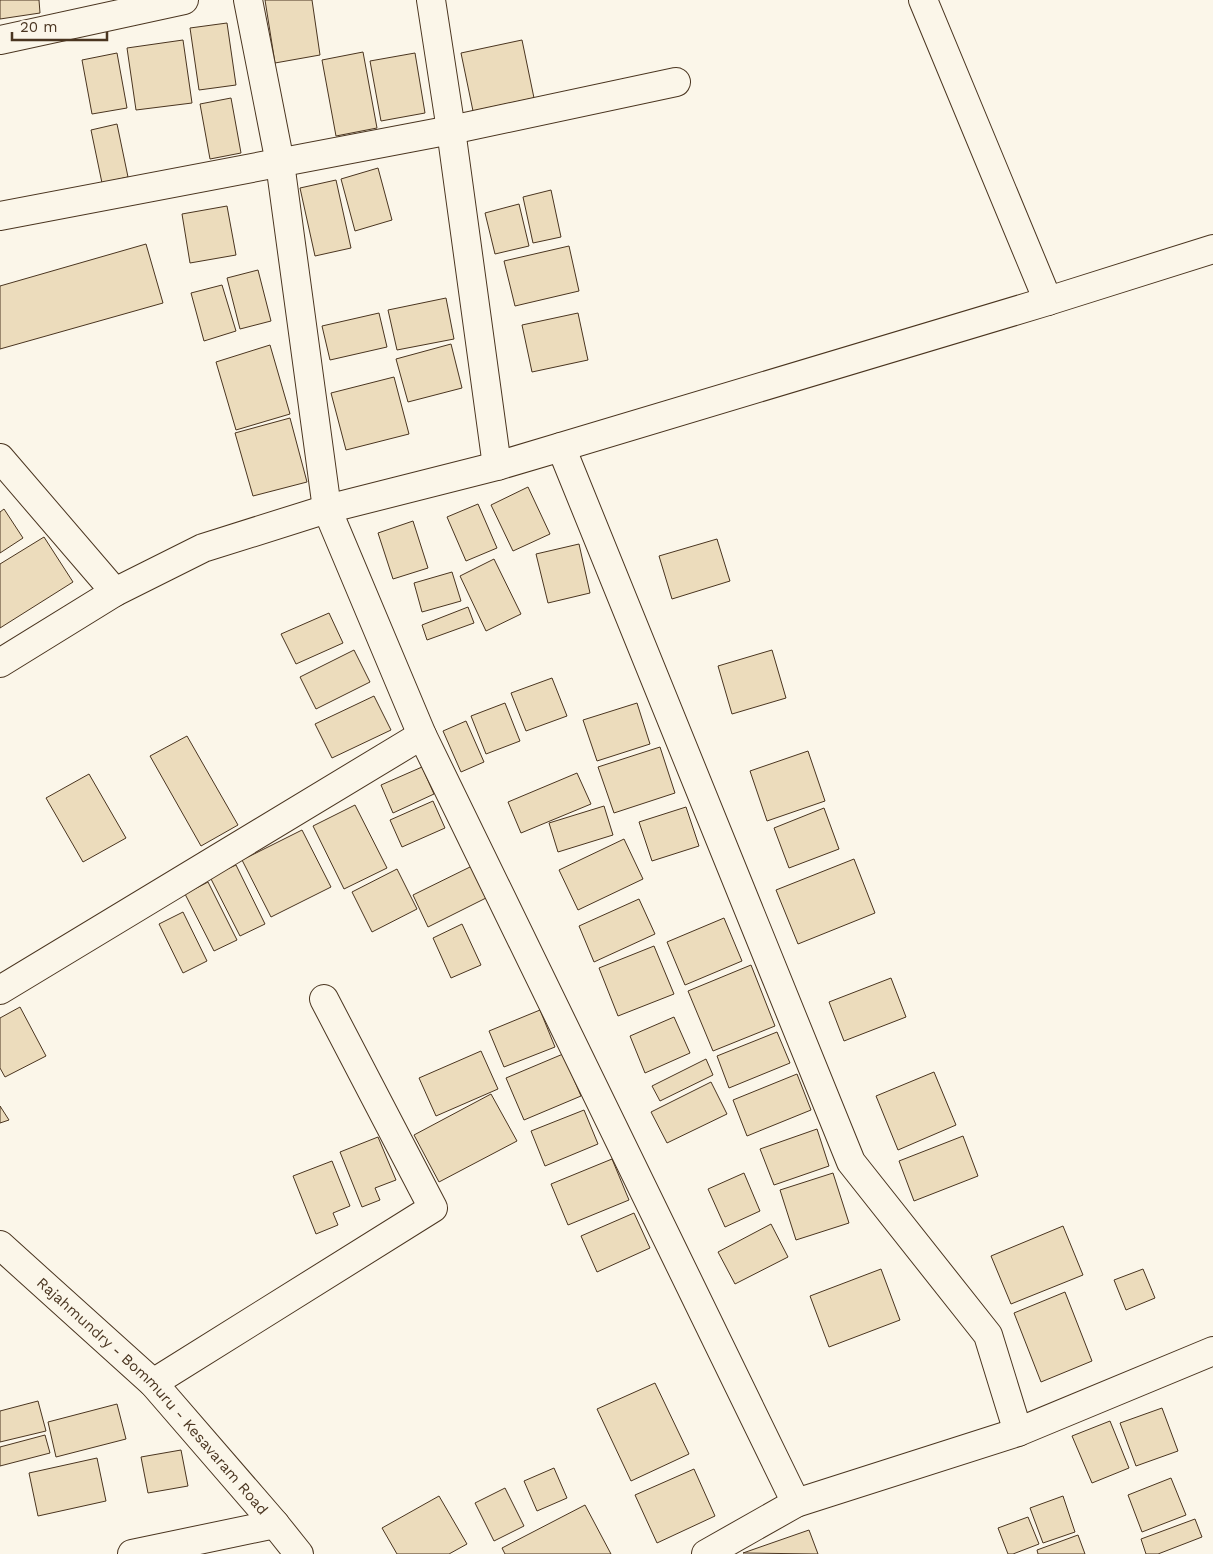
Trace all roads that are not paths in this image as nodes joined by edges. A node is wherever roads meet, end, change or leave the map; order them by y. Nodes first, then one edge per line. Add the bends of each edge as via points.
1 (184, 0) edge
2 (248, 0) edge
3 (431, 0) edge
4 (923, 0) edge
5 (0, 40) edge
6 (676, 82) dead end
7 (451, 130) junction
8 (280, 163) junction
9 (0, 216) edge
10 (1213, 249) edge
11 (1048, 301) junction
12 (561, 447) junction
13 (0, 458) edge
14 (497, 466) junction
15 (327, 509) junction
16 (115, 592) junction
17 (0, 663) edge
18 (422, 735) junction
19 (0, 990) edge
20 (324, 999) dead end
21 (0, 1245) edge
22 (1213, 1351) edge
23 (153, 1383) junction
24 (1018, 1432) junction
25 (796, 1503) junction
26 (275, 1524) junction
27 (132, 1554) edge
28 (299, 1554) edge
29 (706, 1554) edge

1 - 5 street
2 - 8 street
3 - 7 street
4 - 11 street
6 - 7 street
7 - 8 street
7 - 14 street
8 - 9 street
8 - 15 street
10 - 11 street
11 - 12 street
12 - 14 street
12 - 24 street via 851,1162 988,1335
13 - 16 street
14 - 15 street
15 - 16 street via 203,548
15 - 18 street
16 - 17 street
18 - 19 street
18 - 25 street
20 - 23 street via 434,1208
21 - 23 street, Rajahmundry - Bommuru - Kesavaram Road
22 - 24 street
23 - 26 street, Rajahmundry - Bommuru - Kesavaram Road
24 - 25 street
25 - 29 street
26 - 27 street
26 - 28 street, Rajahmundry - Bommuru - Kesavaram Road

